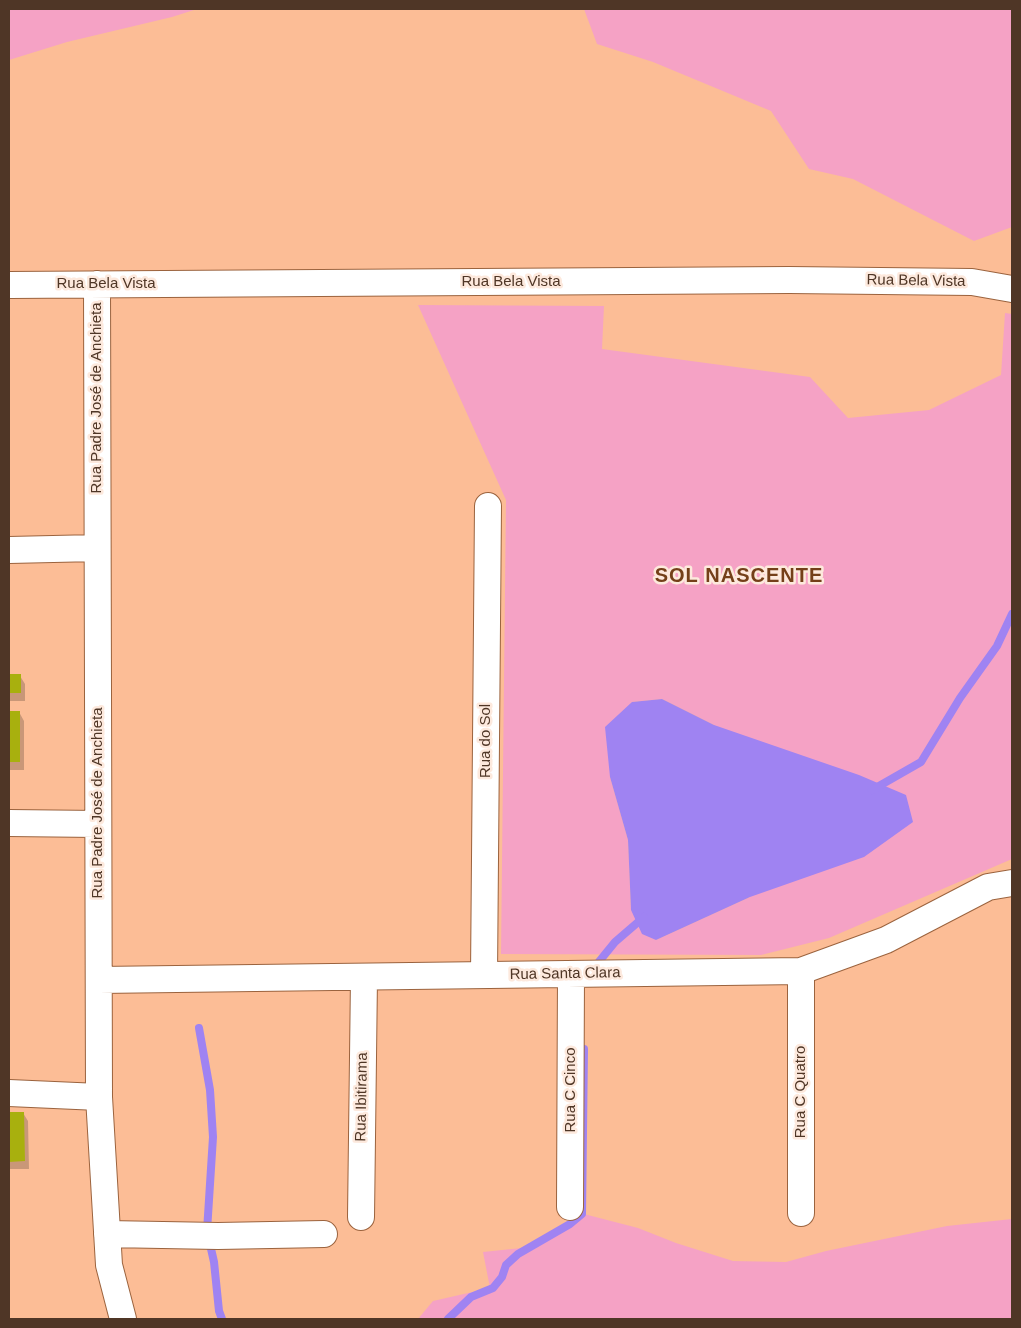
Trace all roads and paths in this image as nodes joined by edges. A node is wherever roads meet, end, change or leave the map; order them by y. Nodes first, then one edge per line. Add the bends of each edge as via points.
1 (97, 284) junction
2 (9, 285) edge
3 (1012, 289) edge
4 (488, 506) dead end
5 (97, 548) junction
6 (9, 550) edge
7 (9, 823) edge
8 (98, 824) junction
9 (1012, 883) edge
10 (801, 971) junction
11 (571, 974) junction
12 (484, 975) junction
13 (364, 977) junction
14 (99, 980) junction
15 (9, 1093) edge
16 (99, 1097) junction
17 (570, 1207) dead end
18 (801, 1213) dead end
19 (361, 1217) dead end
20 (107, 1234) junction
21 (324, 1234) dead end
22 (123, 1319) edge

1 - 2 street, Rua Bela Vista
1 - 3 street, Rua Bela Vista via 789,280 972,282
1 - 5 street, Rua Padre José de Anchieta
4 - 12 street, Rua do Sol
5 - 6 street
5 - 8 street, Rua Padre José de Anchieta
7 - 8 street
8 - 14 street, Rua Padre José de Anchieta
9 - 10 street, Rua Santa Clara via 988,887 886,940
10 - 11 street, Rua Santa Clara
10 - 18 street, Rua C Quatro
11 - 12 street, Rua Santa Clara
11 - 17 street, Rua C Cinco
12 - 13 street, Rua Santa Clara
13 - 14 street, Rua Santa Clara
13 - 19 street, Rua Ibitirama
14 - 16 street, Rua Padre José de Anchieta
15 - 16 street
16 - 20 street, Rua Padre José de Anchieta
20 - 21 street
20 - 22 street, Rua Padre José de Anchieta via 109,1265

